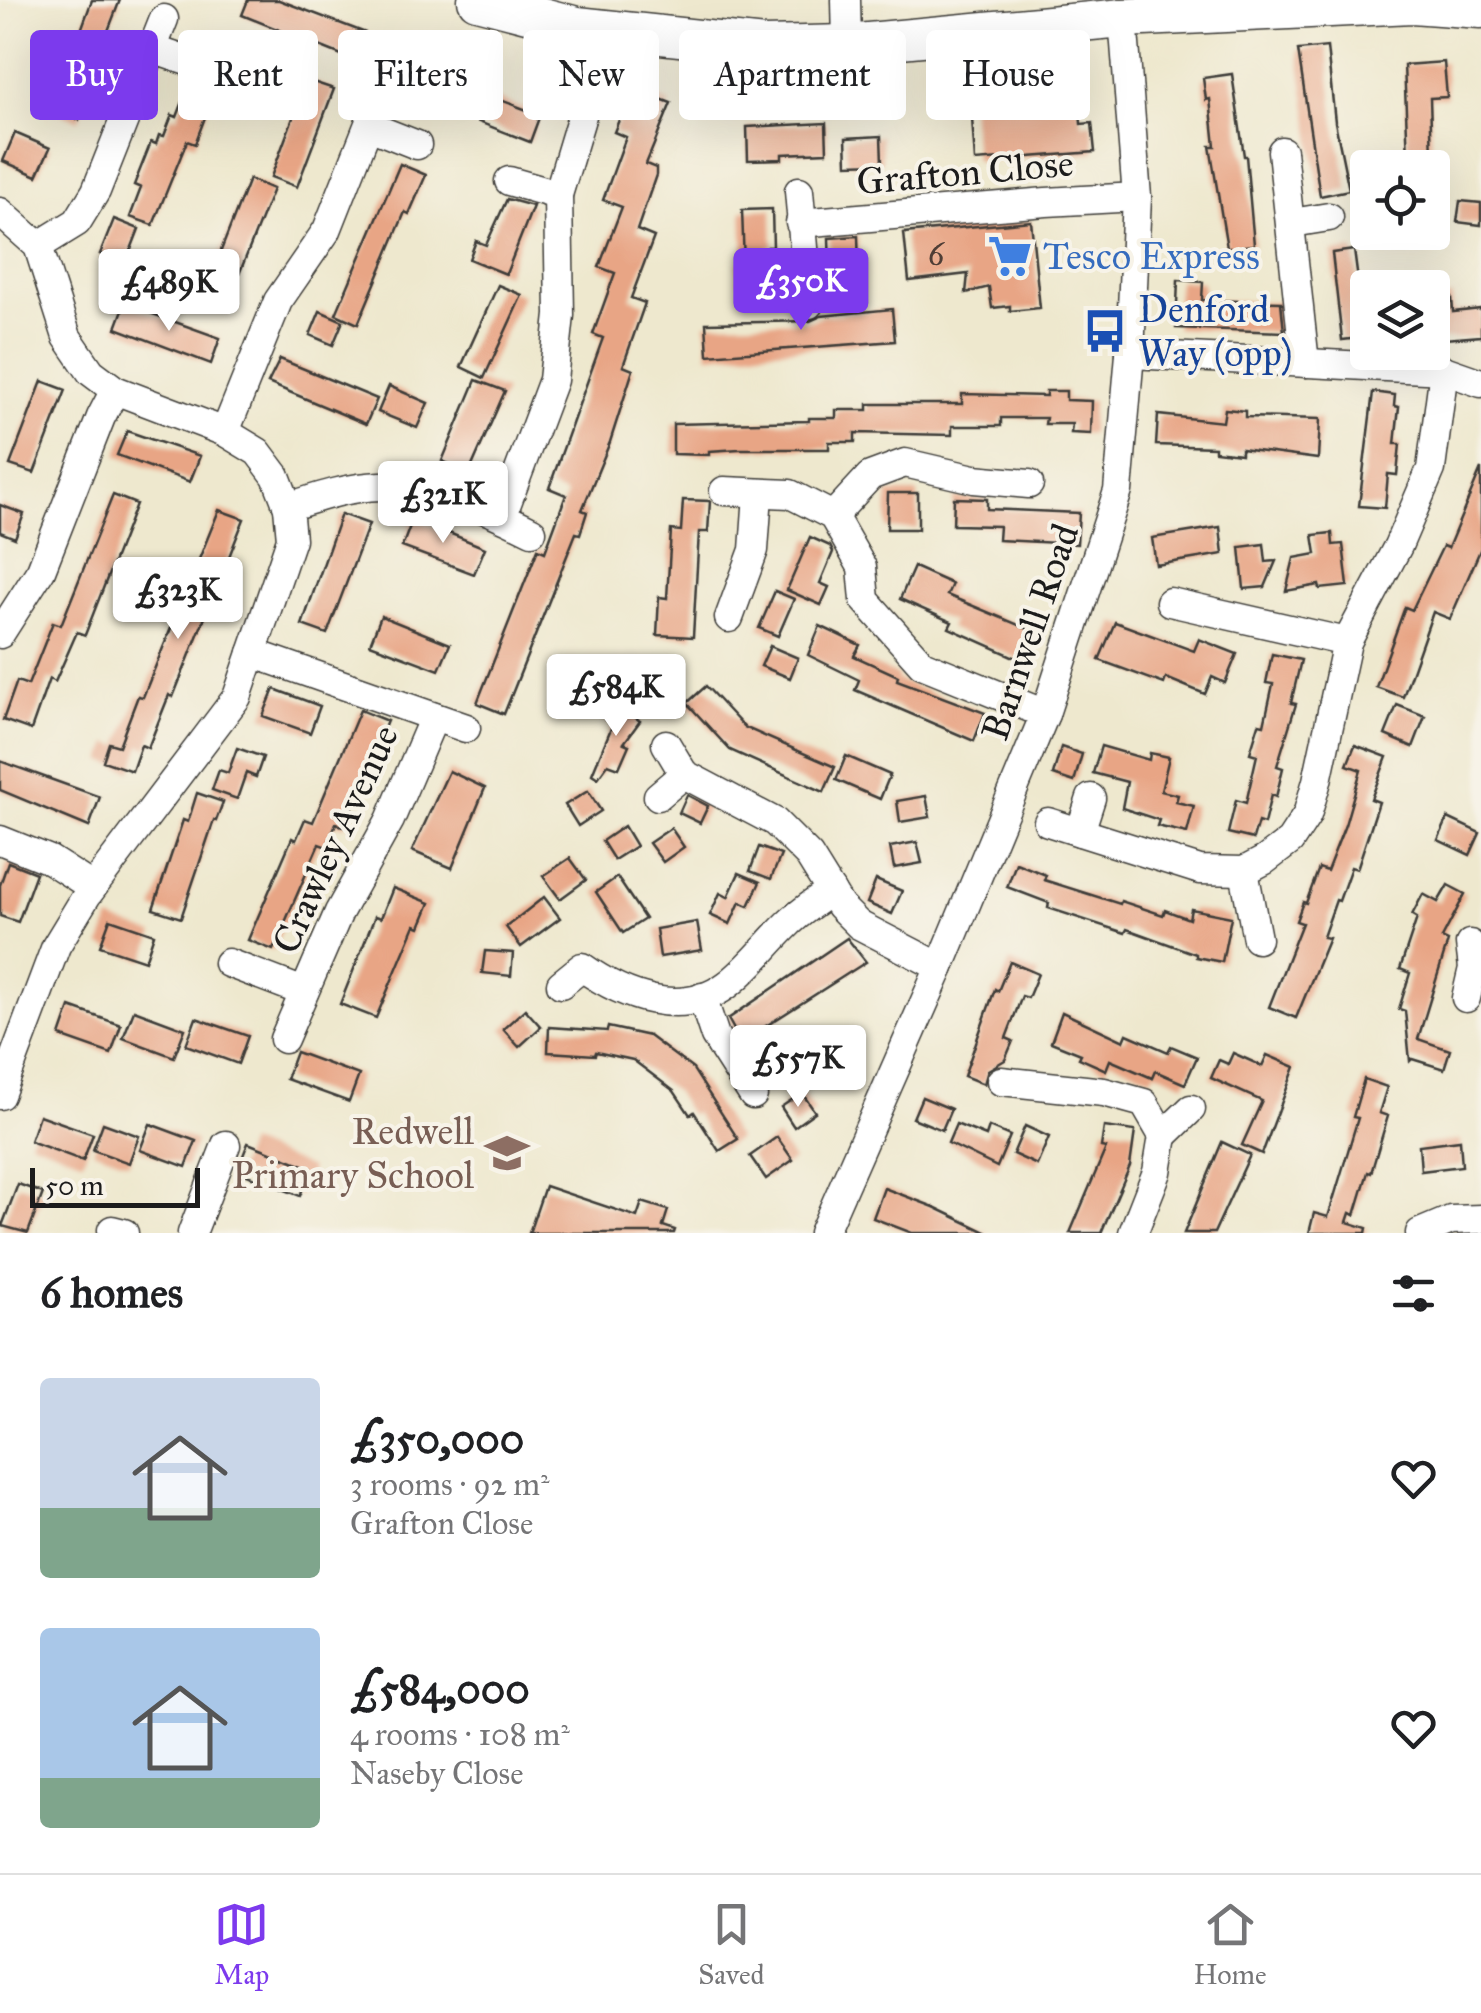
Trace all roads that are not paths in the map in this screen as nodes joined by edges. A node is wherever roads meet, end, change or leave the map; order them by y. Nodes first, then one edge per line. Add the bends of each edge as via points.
1 (478, 0) edge
2 (846, 0) edge
3 (1412, 2) edge
4 (1481, 9) edge
5 (1123, 18) junction
6 (164, 19) dead end
7 (847, 30) edge
8 (158, 34) edge
9 (679, 37) edge
10 (906, 38) edge
11 (124, 120) edge
12 (371, 120) edge
13 (581, 120) edge
14 (369, 126) junction
15 (417, 145) dead end
16 (1282, 151) dead end
17 (509, 180) dead end
18 (799, 191) dead end
19 (558, 195) junction
20 (1137, 198) junction
21 (0, 212) edge
22 (1328, 217) dead end
23 (800, 223) junction
24 (1292, 224) junction
25 (38, 246) junction
26 (809, 304) dead end
27 (1130, 354) junction
28 (1305, 363) junction
29 (1350, 365) edge
30 (1444, 370) joint
31 (1481, 383) edge
32 (115, 390) junction
33 (225, 432) junction
34 (1030, 484) dead end
35 (724, 491) dead end
36 (758, 494) junction
37 (288, 507) junction
38 (502, 516) junction
39 (832, 516) junction
40 (532, 531) dead end
41 (9, 597) edge
42 (1170, 602) dead end
43 (730, 618) dead end
44 (0, 634) edge
45 (1348, 642) junction
46 (252, 653) junction
47 (1045, 714) junction
48 (434, 717) junction
49 (466, 728) dead end
50 (666, 744) dead end
51 (684, 774) junction
52 (658, 796) dead end
53 (1090, 798) dead end
54 (1048, 822) dead end
55 (1080, 832) junction
56 (0, 840) edge
57 (1244, 870) junction
58 (92, 887) junction
59 (832, 890) junction
60 (1257, 939) dead end
61 (1475, 961) edge
62 (228, 963) dead end
63 (940, 967) junction
64 (561, 984) dead end
65 (304, 992) junction
66 (702, 997) junction
67 (1466, 998) dead end
68 (284, 1039) dead end
69 (1001, 1082) dead end
70 (0, 1095) edge
71 (753, 1095) dead end
72 (1191, 1108) dead end
73 (1163, 1136) junction
74 (226, 1146) dead end
75 (1481, 1219) edge
76 (827, 1232) edge
77 (192, 1233) edge
78 (1132, 1233) edge
79 (1420, 1233) edge

1 - 9 street via 577,26
2 - 7 street
3 - 4 street
3 - 5 street
5 - 10 street
5 - 20 street, Barnwell Road
6 - 8 street
11 - 25 street via 77,222
12 - 14 street
13 - 19 street
14 - 15 street
14 - 33 street via 327,230 278,301
16 - 24 street
17 - 19 street
18 - 23 street
19 - 38 street via 554,380
20 - 23 street, Grafton Close
20 - 27 street, Barnwell Road
21 - 25 street
22 - 24 street
23 - 26 street
24 - 28 street
25 - 32 street via 67,336 91,372
27 - 28 street
27 - 47 street, Barnwell Road via 1118,491
28 - 29 street
30 - 31 street
30 - 45 street via 1431,469
32 - 33 street
32 - 41 street via 41,570
33 - 37 street via 258,452
34 - 39 street via 905,463 870,476
35 - 36 street
36 - 39 street via 790,494
36 - 43 street via 754,550
37 - 38 street via 384,486
37 - 46 street via 291,539
38 - 40 street
39 - 47 street via 862,567 864,600 922,664
41 - 44 street
42 - 45 street
45 - 57 street via 1307,815 1290,841
46 - 48 street, Crawley Avenue
46 - 58 street via 230,710
47 - 63 street, Barnwell Road
48 - 49 street, Crawley Avenue
48 - 65 street, Crawley Avenue
50 - 51 street
51 - 52 street
51 - 59 street via 775,822
53 - 55 street
54 - 55 street
55 - 57 street via 1200,870
56 - 58 street
57 - 60 street
58 - 70 street via 56,946
59 - 63 street via 859,925
59 - 66 street via 791,920 723,988
61 - 67 street
62 - 65 street, Crawley Avenue
63 - 76 street, Barnwell Road
64 - 66 street via 582,967 646,1000
65 - 68 street, Crawley Avenue
66 - 71 street via 715,1036
69 - 73 street via 1104,1092 1144,1103
72 - 73 street
73 - 78 street via 1157,1172
74 - 77 street
75 - 79 street via 1451,1220

